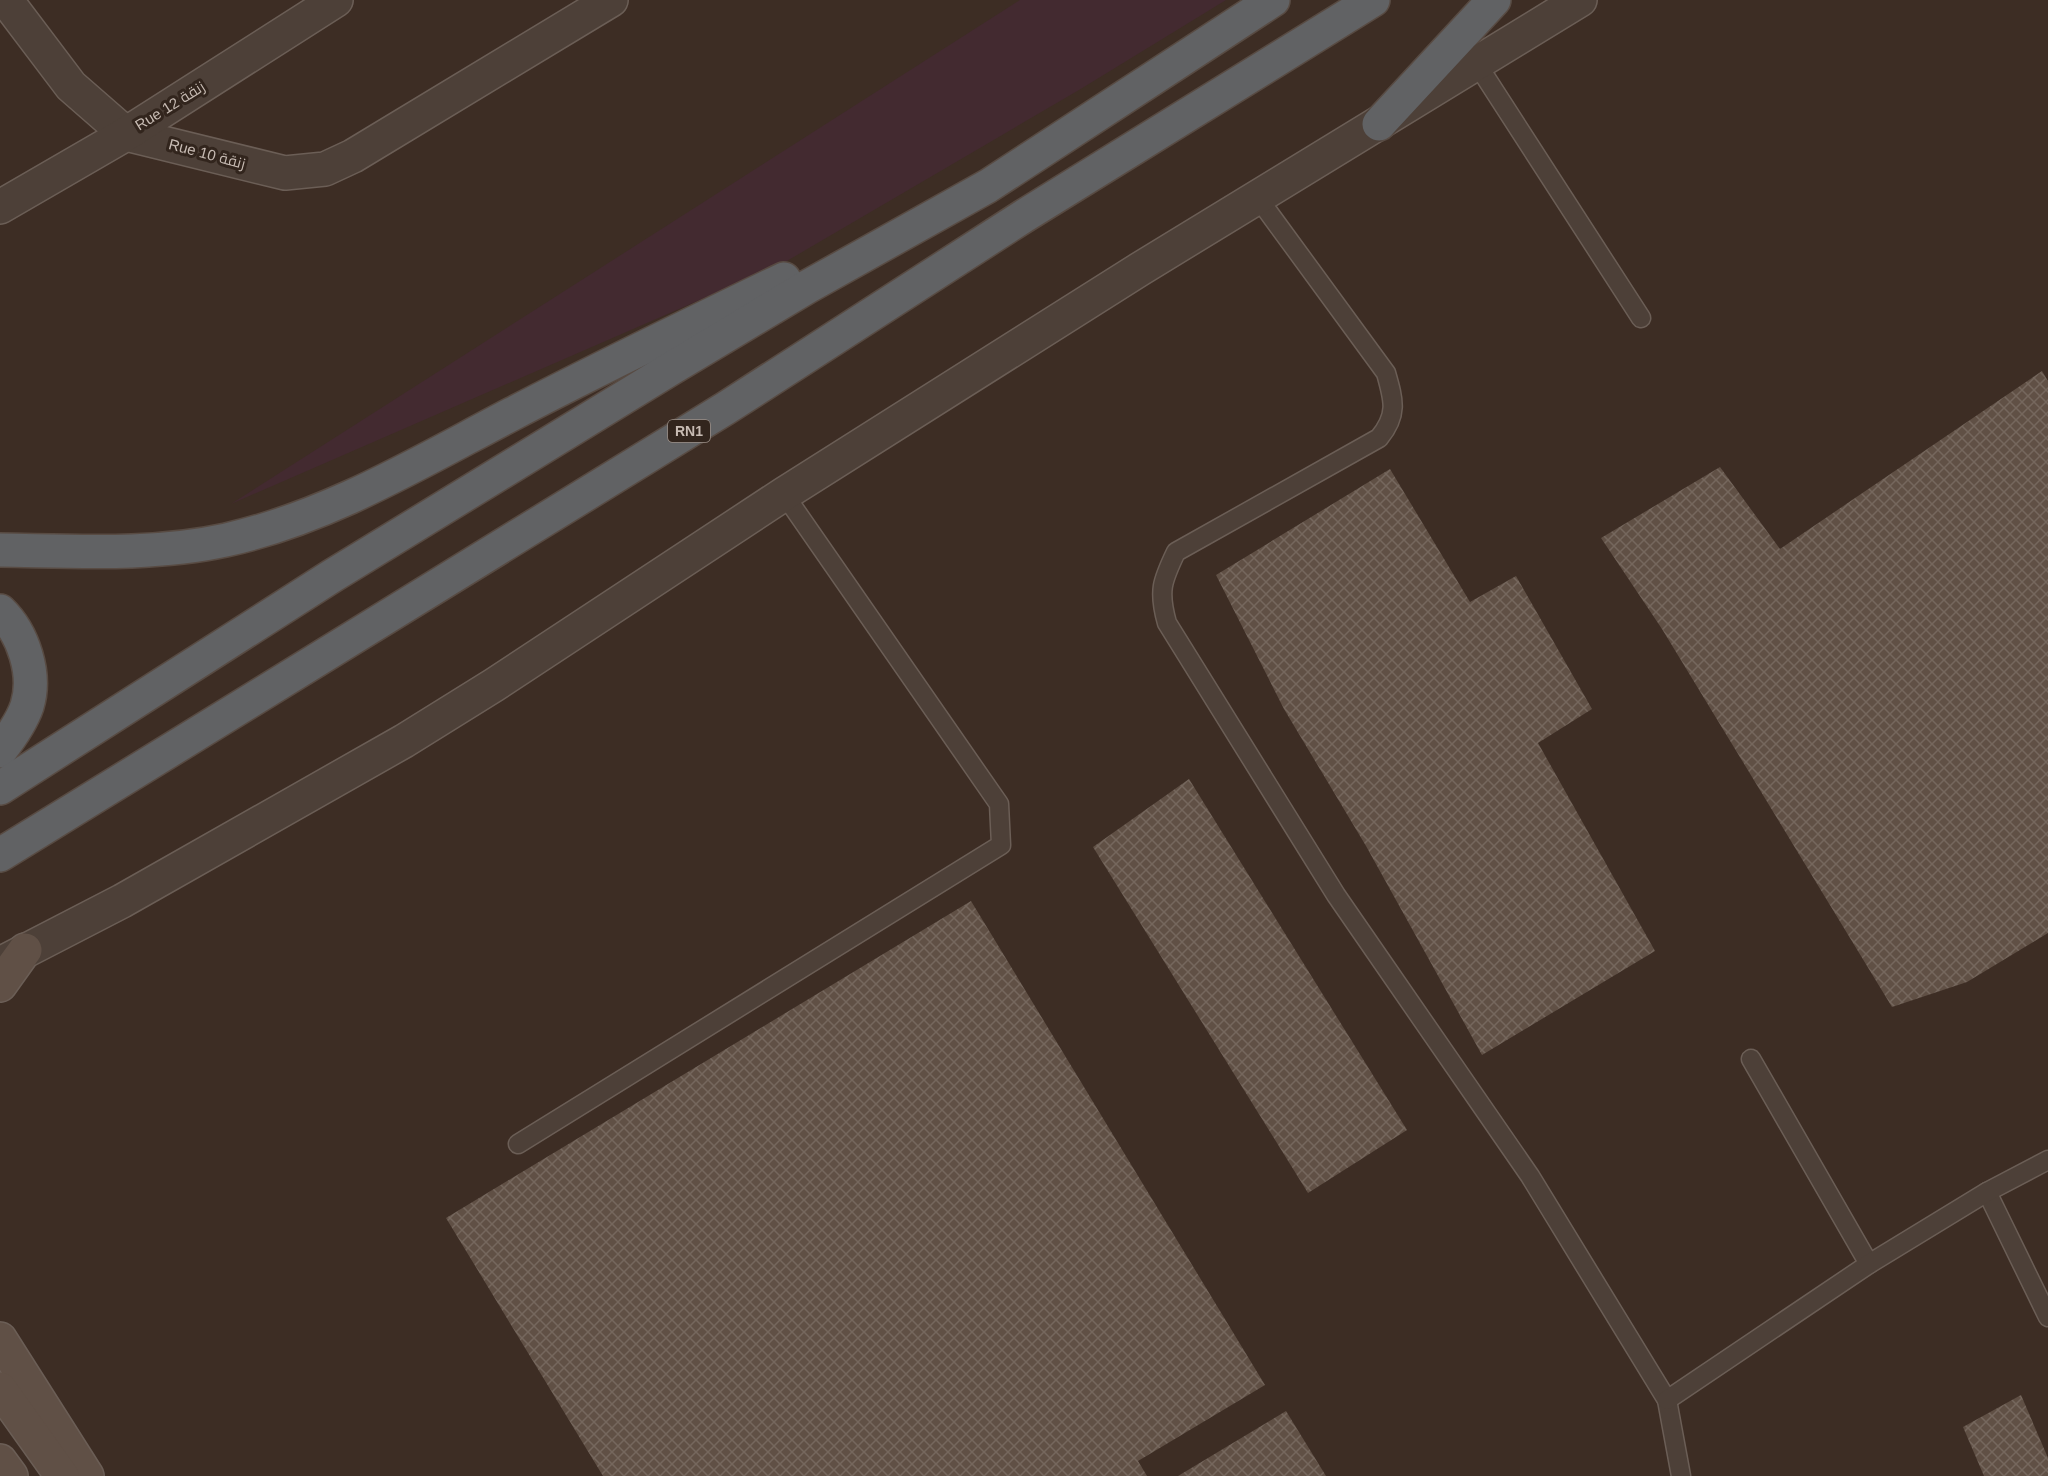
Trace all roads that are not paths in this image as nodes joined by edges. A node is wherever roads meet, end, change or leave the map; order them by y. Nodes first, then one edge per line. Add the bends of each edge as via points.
1 (6, 0) edge
2 (336, 0) edge
3 (611, 0) edge
4 (1273, 0) edge
5 (1373, 0) edge
6 (1494, 0) edge
7 (1580, 0) edge
8 (1477, 64) junction
9 (1379, 124) junction
10 (126, 134) junction
11 (988, 186) junction
12 (1258, 198) junction
13 (0, 207) edge
14 (1641, 318) dead end
15 (784, 494) junction
16 (0, 550) edge
17 (0, 611) edge
18 (0, 751) edge
19 (0, 788) edge
20 (0, 855) edge
21 (12, 957) edge
22 (0, 984) edge
23 (1751, 1059) dead end
24 (518, 1144) dead end
25 (2048, 1160) edge
26 (1987, 1192) junction
27 (1869, 1264) junction
28 (2048, 1317) edge
29 (0, 1339) edge
30 (0, 1389) edge
31 (1667, 1400) junction
32 (0, 1461) edge
33 (11, 1476) edge
34 (62, 1476) edge
35 (87, 1476) edge
36 (1681, 1476) edge

1 - 10 street, Rue 10 زنقة via 71,86
2 - 10 street, Rue 12 زنقة
3 - 10 street, Rue 10 زنقة via 417,119 324,169 285,173
4 - 11 highway
5 - 20 highway, RN1 via 1024,216 726,408
6 - 9 highway
7 - 8 street
8 - 9 street
8 - 14 lane
9 - 12 street
10 - 13 street, Rue 12 زنقة
11 - 16 highway via 909,226 814,264 328,508 236,537 173,549
11 - 19 highway via 807,287 652,380 332,576
12 - 15 street
12 - 31 lane via 1386,373 1392,394 1391,424 1379,438 1176,552 1163,579 1161,601 1167,623 1336,895 1530,1176
15 - 21 street via 404,741 122,901
15 - 24 lane via 999,804 1000,845
17 - 18 highway via 14,624 30,663 27,705
21 - 22 main road
23 - 27 lane
25 - 26 lane
26 - 27 lane
26 - 28 lane
27 - 31 lane
29 - 35 main road
30 - 34 main road
31 - 36 lane
32 - 33 main road

